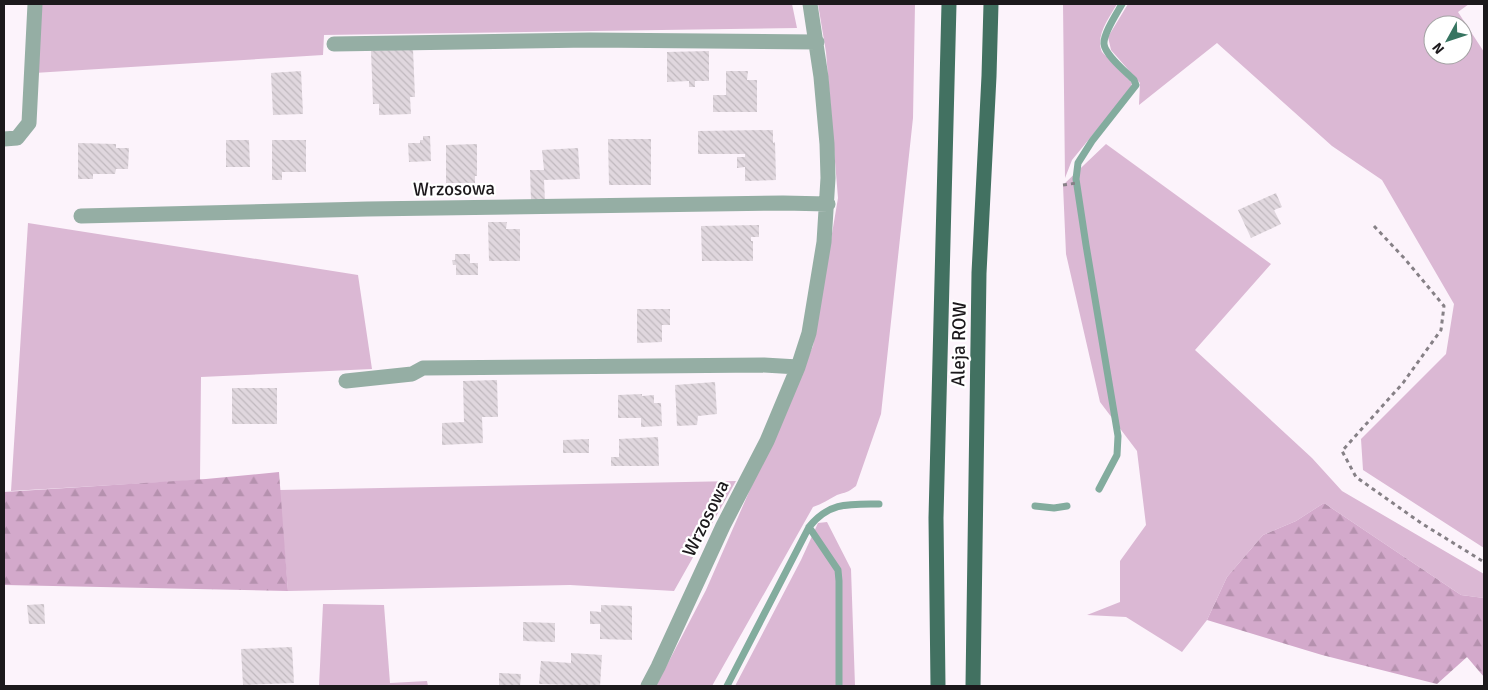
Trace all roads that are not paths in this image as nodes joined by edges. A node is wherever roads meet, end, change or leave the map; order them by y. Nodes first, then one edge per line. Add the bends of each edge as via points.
1 (35, 4) edge
2 (810, 4) edge
3 (950, 4) edge
4 (991, 4) edge
5 (817, 42) junction
6 (334, 44) dead end
7 (4, 139) edge
8 (828, 204) junction
9 (81, 216) dead end
10 (798, 367) junction
11 (346, 381) dead end
12 (648, 686) edge
13 (938, 686) edge
14 (973, 686) edge

1 - 7 street via 29,123 17,138
2 - 5 street, Wrzosowa
3 - 13 main road, Aleja ROW via 937,508
4 - 14 main road, Aleja ROW via 979,273
5 - 6 street via 590,40
5 - 8 street, Wrzosowa via 827,144
8 - 9 street, Wrzosowa
8 - 10 street, Wrzosowa via 813,311
10 - 11 street via 423,368 412,374
10 - 12 street, Wrzosowa via 767,441

